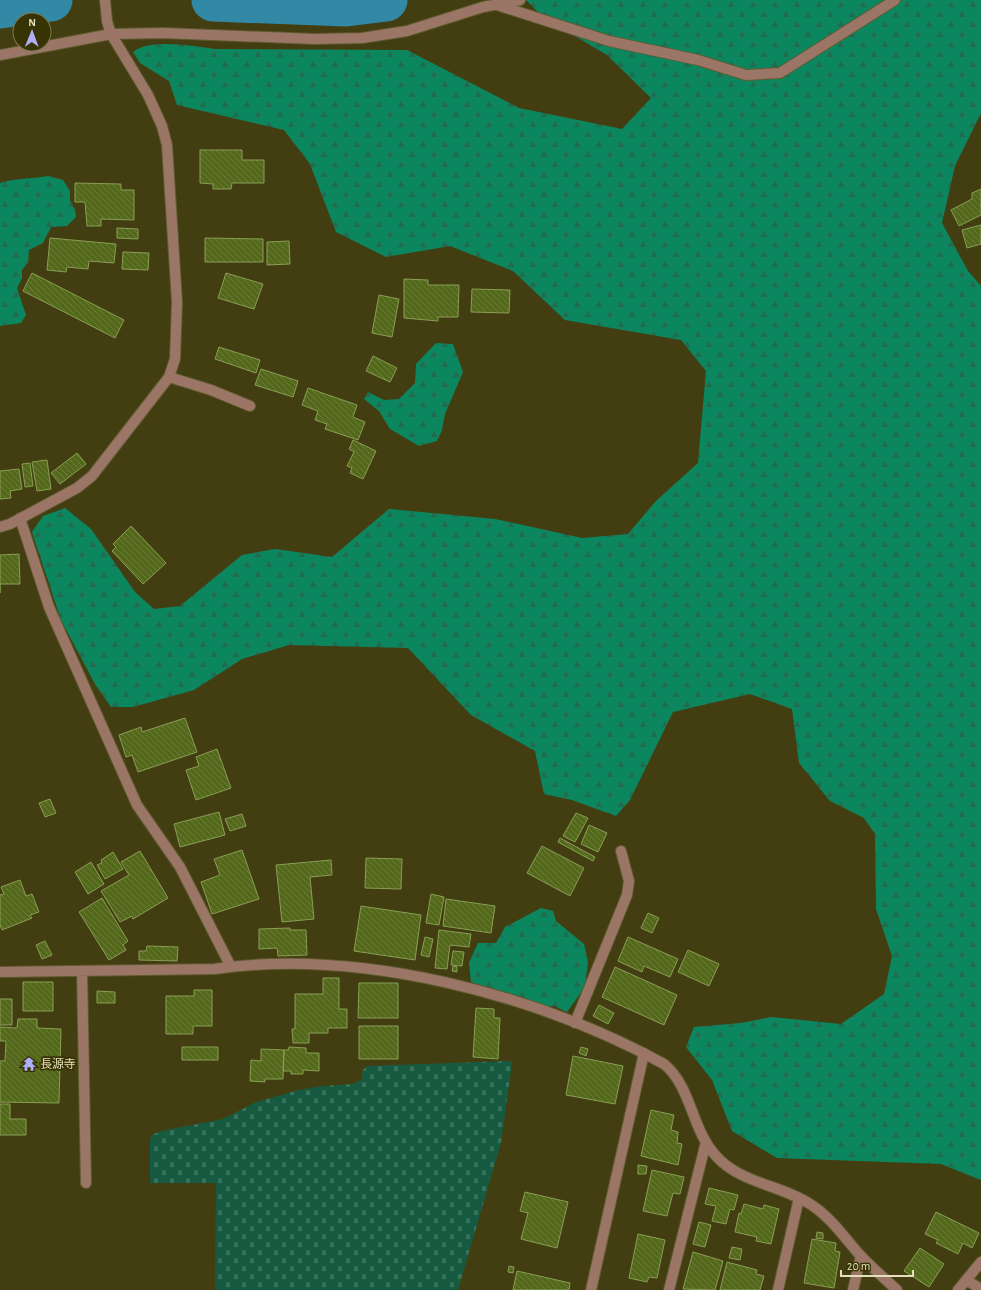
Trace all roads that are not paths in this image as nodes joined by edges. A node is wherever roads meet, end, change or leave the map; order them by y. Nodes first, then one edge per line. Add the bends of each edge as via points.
1 (105, 0) edge
2 (520, 0) edge
3 (895, 0) edge
4 (497, 5) junction
5 (111, 34) junction
6 (0, 55) edge
7 (169, 377) junction
8 (250, 406) dead end
9 (20, 518) junction
10 (0, 527) edge
11 (621, 851) dead end
12 (231, 967) junction
13 (82, 971) junction
14 (0, 972) edge
15 (575, 1023) junction
16 (644, 1053) junction
17 (706, 1142) junction
18 (86, 1183) dead end
19 (799, 1198) junction
20 (861, 1256) junction
21 (981, 1262) edge
22 (966, 1280) junction
23 (981, 1289) edge
24 (591, 1290) edge
25 (669, 1290) edge
26 (778, 1290) edge
27 (853, 1290) edge
28 (897, 1290) edge
29 (958, 1290) edge

1 - 5 street
2 - 4 street
3 - 4 street via 780,74 746,75 698,60 609,41
4 - 5 street via 407,31 362,38
5 - 6 street
5 - 7 street via 148,95 162,126 167,145 177,302 175,359
7 - 8 street
7 - 9 street via 92,476 77,488
9 - 10 street
9 - 12 street via 49,607 138,804 180,867
11 - 15 street via 629,881 628,895
12 - 13 street
12 - 15 street via 302,964 400,973 540,1009
13 - 14 street
13 - 18 street
15 - 16 street
16 - 17 street via 674,1072
16 - 24 street
17 - 19 street via 716,1156 748,1178
17 - 25 street
19 - 20 street via 830,1220
19 - 26 street
20 - 27 street
20 - 28 street
21 - 22 street
22 - 23 street
22 - 29 street

